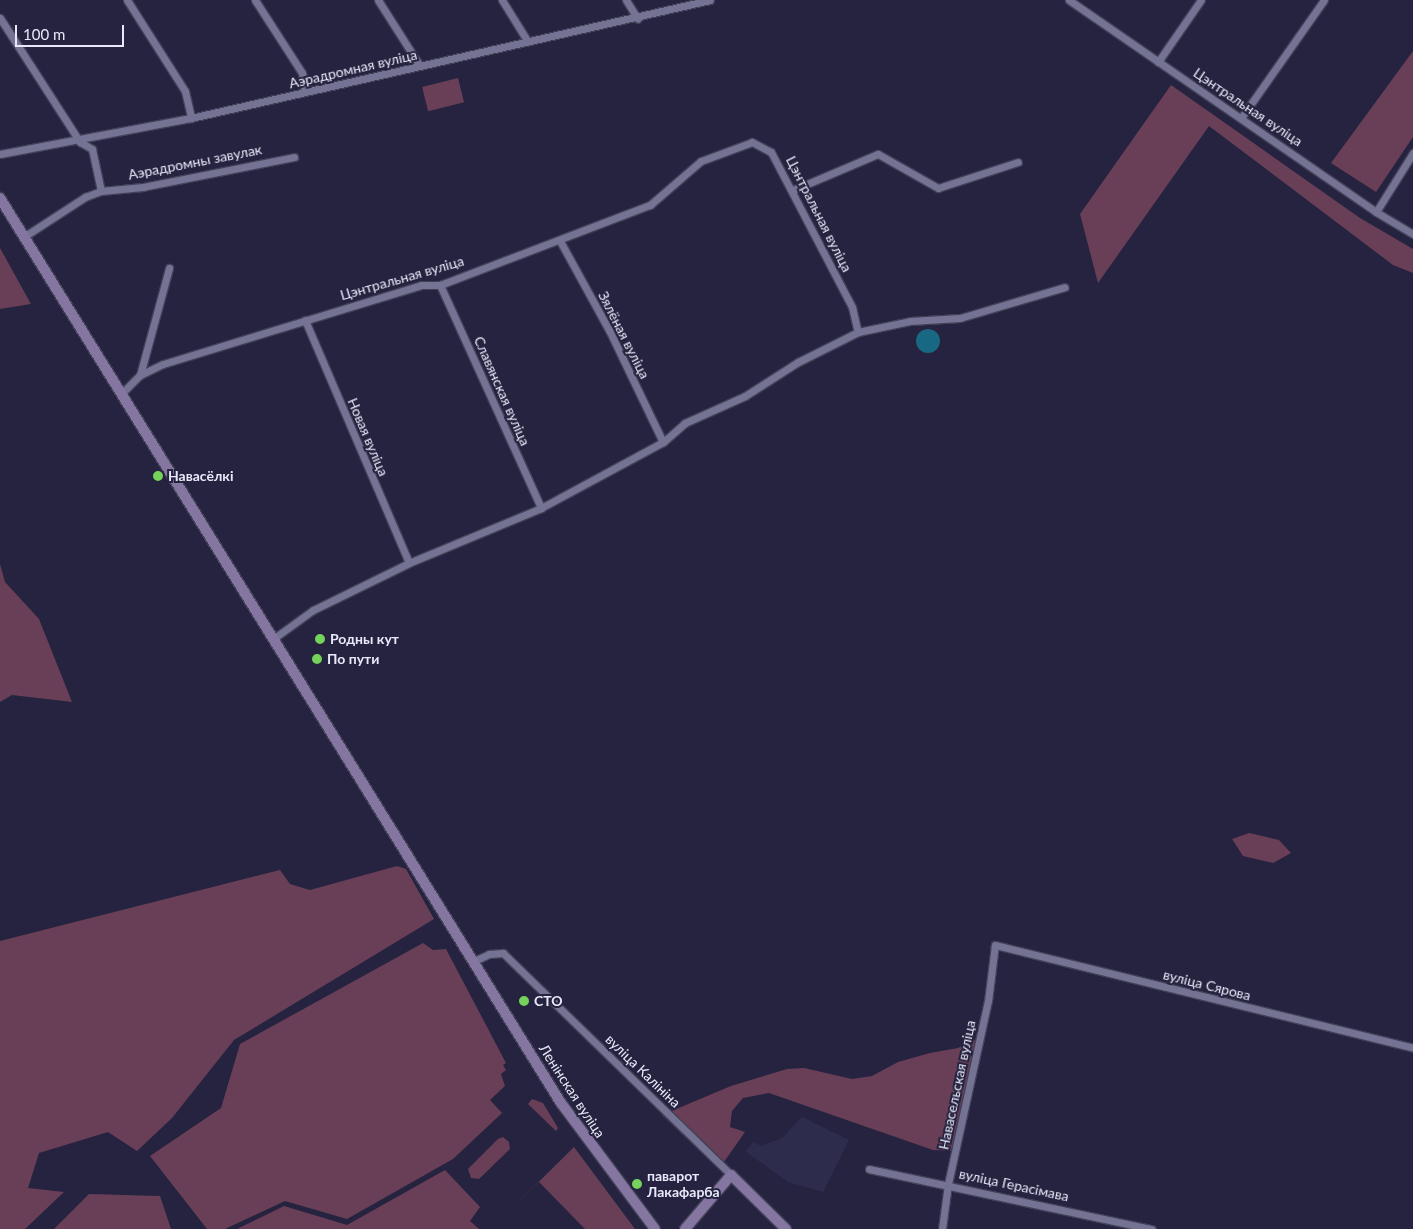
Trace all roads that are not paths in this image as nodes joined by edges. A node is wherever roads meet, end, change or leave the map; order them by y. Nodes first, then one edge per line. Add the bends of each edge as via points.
1 (127, 0) edge
2 (254, 0) edge
3 (378, 0) edge
4 (502, 0) edge
5 (626, 0) edge
6 (710, 0) edge
7 (1201, 0) edge
8 (1324, 0) edge
9 (1072, 1) edge
10 (0, 18) edge
11 (638, 19) junction
12 (528, 42) junction
13 (1158, 62) junction
14 (420, 66) junction
15 (305, 92) junction
16 (191, 118) junction
17 (1241, 118) junction
18 (80, 142) junction
19 (1413, 153) edge
20 (0, 154) edge
21 (294, 156) dead end
22 (1018, 162) dead end
23 (793, 190) junction
24 (102, 191) junction
25 (0, 198) edge
26 (1376, 212) junction
27 (1413, 234) edge
28 (25, 236) junction
29 (560, 241) junction
30 (169, 268) dead end
31 (440, 285) junction
32 (1065, 287) dead end
33 (305, 320) junction
34 (858, 332) junction
35 (140, 375) junction
36 (122, 393) junction
37 (663, 442) junction
38 (540, 508) junction
39 (410, 563) junction
40 (273, 638) junction
41 (995, 946) joint
42 (474, 961) junction
43 (1413, 1048) edge
44 (869, 1169) dead end
45 (730, 1175) junction
46 (948, 1184) junction
47 (656, 1229) edge
48 (684, 1229) edge
49 (786, 1229) edge
50 (942, 1229) edge
51 (1152, 1229) edge

1 - 16 street via 185,90
2 - 15 street via 302,74
3 - 14 street
4 - 12 street
5 - 11 street
6 - 11 street, Аэрадромная вуліца
7 - 13 street
8 - 17 street
9 - 13 street, Цэнтральная вуліца
10 - 18 street
11 - 12 street, Аэрадромная вуліца
12 - 14 street, Аэрадромная вуліца
13 - 17 street, Цэнтральная вуліца
14 - 15 street, Аэрадромная вуліца
15 - 16 street, Аэрадромная вуліца
16 - 18 street, Аэрадромная вуліца
17 - 26 street, Цэнтральная вуліца
18 - 20 street, Аэрадромная вуліца
18 - 24 street via 92,149
19 - 26 street
21 - 24 street, Аэрадромны завулак via 143,187
22 - 23 street via 938,188 878,154
23 - 29 street, Цэнтральная вуліца via 771,152 752,142 701,161 650,205
23 - 34 street, Цэнтральная вуліца via 822,254 852,307
24 - 28 street, Аэрадромны завулак via 84,197
25 - 28 main road
26 - 27 street, Цэнтральная вуліца
28 - 36 main road
29 - 31 street, Цэнтральная вуліца
29 - 37 street, Зялёная вуліца via 609,330
30 - 35 street
31 - 33 street, Цэнтральная вуліца via 420,286
31 - 38 street, Славянская вуліца
32 - 34 street via 960,318 910,321
33 - 35 street, Цэнтральная вуліца via 163,364
33 - 39 street, Новая вуліца
34 - 37 street via 798,362 745,396 685,423
35 - 36 street, Цэнтральная вуліца
36 - 40 main road
37 - 38 street
38 - 39 street
39 - 40 street via 313,610
40 - 42 main road, Ленінская вуліца
41 - 43 street, вуліца Сярова
41 - 46 street, Навасельская вуліца via 988,1001
42 - 45 street, вуліца Калініна via 488,954 503,953
42 - 47 main road, Ленінская вуліца via 561,1103
44 - 46 street, вуліца Герасімава
45 - 48 main road
45 - 49 main road, вуліца Калініна
46 - 50 street, Навасельская вуліца
46 - 51 street, вуліца Герасімава

